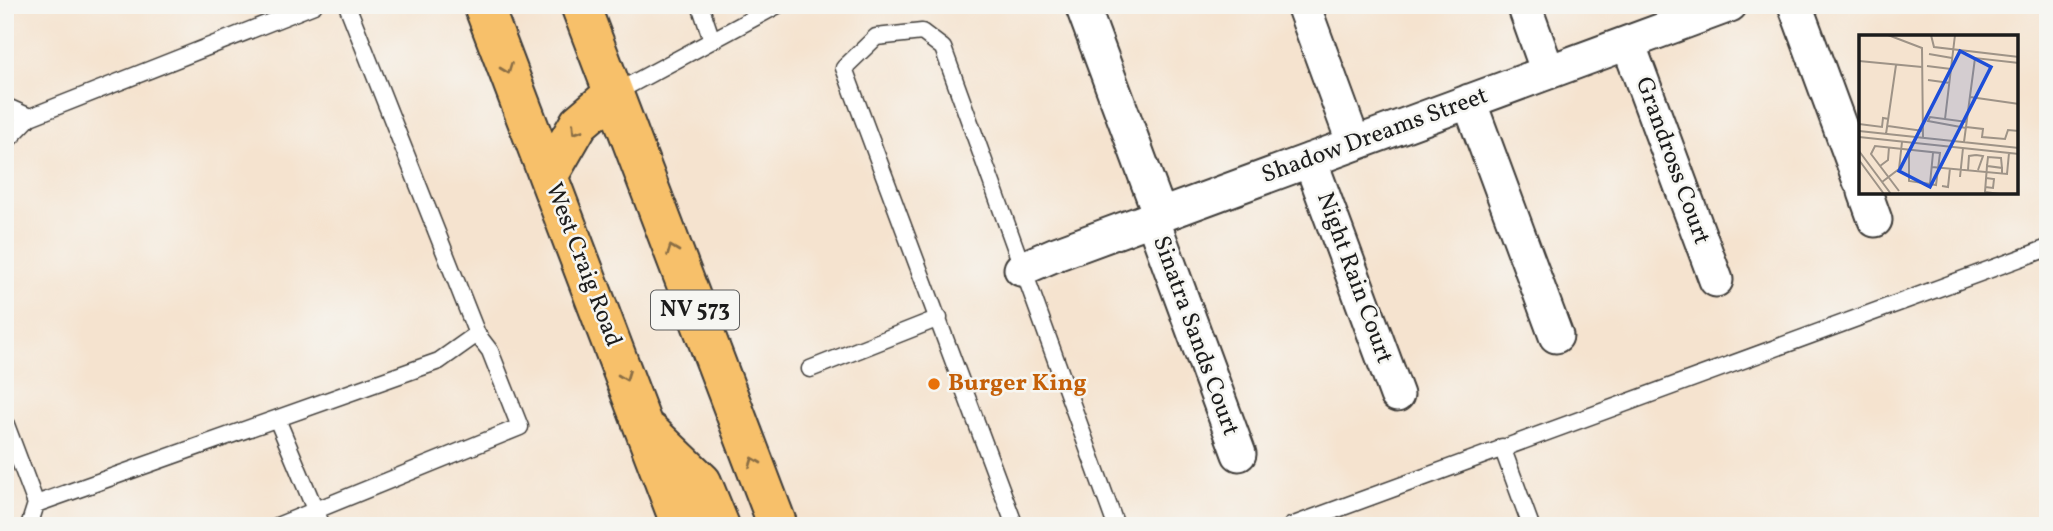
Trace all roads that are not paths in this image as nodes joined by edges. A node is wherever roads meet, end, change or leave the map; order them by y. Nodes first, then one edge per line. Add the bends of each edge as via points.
1 (314, 5) edge
2 (347, 5) edge
3 (482, 5) edge
4 (562, 5) edge
5 (699, 5) edge
6 (778, 5) edge
7 (1082, 5) edge
8 (1303, 5) edge
9 (1524, 5) edge
10 (1730, 5) edge
11 (1795, 5) edge
12 (586, 22) edge
13 (712, 40) junction
14 (1629, 43) junction
15 (1548, 72) junction
16 (613, 94) junction
17 (1469, 101) junction
18 (5, 106) edge
19 (30, 117) junction
20 (5, 143) edge
21 (1354, 144) junction
22 (1310, 160) junction
23 (549, 175) junction
24 (1859, 178) edge
25 (1156, 217) junction
26 (2048, 248) edge
27 (1021, 269) junction
28 (1716, 280) dead end
29 (939, 318) junction
30 (477, 334) junction
31 (1556, 336) dead end
32 (810, 369) dead end
33 (1397, 396) dead end
34 (277, 419) junction
35 (5, 422) edge
36 (644, 425) junction
37 (1502, 447) junction
38 (1239, 454) dead end
39 (36, 504) junction
40 (319, 519) edge
41 (29, 526) edge
42 (277, 526) edge
43 (681, 526) edge
44 (720, 526) edge
45 (778, 526) edge
46 (1015, 526) edge
47 (1115, 526) edge
48 (1291, 526) edge
49 (1531, 526) edge

1 - 19 lane
2 - 30 lane
3 -> 23 main road, West Craig Road
4 - 12 main road
5 - 13 lane
6 - 13 lane
7 - 25 street, Sinatra Sands Court
8 - 21 street
9 - 15 street
10 - 14 street, Shadow Dreams Street
11 - 24 street
12 - 16 main road, NV 573
13 - 16 lane
14 - 15 street, Shadow Dreams Street
14 - 28 street, Grandross Court
15 - 17 street, Shadow Dreams Street
16 -> 23 main road via 579,123
45 -> 16 main road, NV 573
17 - 21 street, Shadow Dreams Street
17 - 31 street
18 - 19 lane
19 - 20 lane
21 - 22 street, Shadow Dreams Street
22 - 25 street, Shadow Dreams Street
22 - 33 street, Night Rain Court
23 -> 36 main road, West Craig Road
25 - 27 street, Shadow Dreams Street
25 - 38 street, Sinatra Sands Court
26 - 37 lane
27 - 29 lane via 943,48 922,32 876,37 844,68
27 - 47 lane
29 - 32 lane
29 - 46 lane
30 - 34 lane via 439,361
30 - 40 lane via 490,351 520,427
34 - 39 lane
34 - 40 lane
35 - 39 lane
36 - 43 main road, West Craig Road
36 - 44 main road via 702,482
37 - 48 lane
37 - 49 lane
39 - 41 lane
40 - 42 lane

